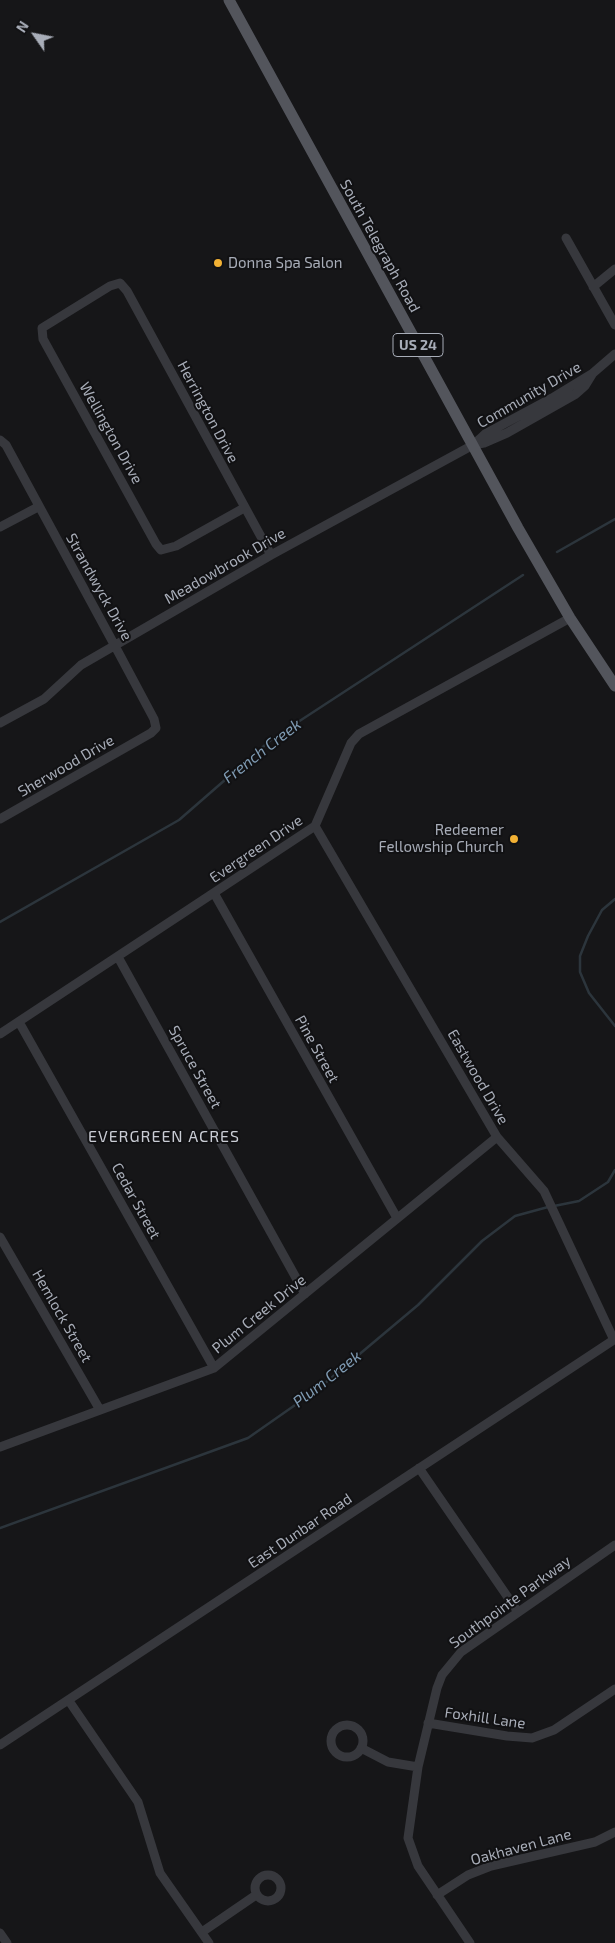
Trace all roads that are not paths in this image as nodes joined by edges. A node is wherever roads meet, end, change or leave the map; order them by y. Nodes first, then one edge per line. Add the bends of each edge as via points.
1 (229, 0) edge
2 (566, 238) dead end
3 (615, 269) edge
4 (593, 287) junction
5 (615, 326) edge
6 (42, 328) joint
7 (615, 354) edge
8 (0, 440) edge
9 (473, 445) junction
10 (38, 506) junction
11 (244, 508) junction
12 (0, 527) edge
13 (271, 555) junction
14 (570, 618) junction
15 (115, 646) junction
16 (615, 686) edge
17 (0, 723) edge
18 (145, 737) joint
19 (0, 819) edge
20 (315, 826) junction
21 (214, 893) junction
22 (118, 957) junction
23 (19, 1022) junction
24 (0, 1034) edge
25 (497, 1137) junction
26 (397, 1218) junction
27 (0, 1237) edge
28 (306, 1294) junction
29 (614, 1340) edge
30 (214, 1368) junction
31 (100, 1410) junction
32 (0, 1447) edge
33 (419, 1468) junction
34 (615, 1545) edge
35 (518, 1612) junction
36 (615, 1689) edge
37 (69, 1701) junction
38 (428, 1723) junction
39 (0, 1745) edge
40 (361, 1748) dead end
41 (418, 1767) junction
42 (615, 1832) edge
43 (256, 1895) dead end
44 (437, 1895) junction
45 (202, 1932) junction
46 (0, 1933) edge
47 (7, 1943) edge
48 (209, 1943) edge
49 (470, 1943) edge

1 - 9 main road, South Telegraph Road / US 24
2 - 4 street
3 - 4 street
4 - 5 street
6 - 11 street, Wellington Drive via 43,339 161,550 176,546
6 - 11 street, Herrington Drive via 120,283
7 - 9 street, Community Drive via 576,394 507,433
8 - 10 street, Strandwyck Drive
9 - 13 street, Meadowbrook Drive
9 - 14 main road, South Telegraph Road / US 24
10 - 12 street
10 - 15 street, Strandwyck Drive
11 - 13 street, Herrington Drive
13 - 15 street, Meadowbrook Drive
14 - 16 main road, South Telegraph Road / US 24
14 - 20 street, Evergreen Drive via 359,734 351,743
15 - 17 street, Meadowbrook Drive via 81,665 44,699
15 - 18 street, Strandwyck Drive via 154,719 156,728
18 - 19 street, Sherwood Drive
20 - 21 street, Evergreen Drive
20 - 25 street, Eastwood Drive
21 - 22 street, Evergreen Drive
21 - 26 street, Pine Street
22 - 23 street, Evergreen Drive
22 - 28 street, Spruce Street
23 - 24 street, Evergreen Drive
23 - 30 street, Cedar Street
25 - 26 street, Plum Creek Drive
25 - 29 street, Eastwood Drive via 549,1201
26 - 28 street, Plum Creek Drive
27 - 31 street, Hemlock Street
28 - 30 street, Plum Creek Drive
29 - 33 street, East Dunbar Road
30 - 31 street, Plum Creek Drive
31 - 32 street, Plum Creek Drive
33 - 35 street
33 - 37 street, East Dunbar Road
34 - 35 street, Southpointe Parkway
35 - 38 street, Southpointe Parkway via 461,1652 451,1663 437,1688
36 - 38 street, Foxhill Lane via 554,1730 532,1738
37 - 39 street, East Dunbar Road
37 - 45 street via 138,1802 160,1873
38 - 41 street, Southpointe Parkway
40 - 41 street via 388,1762
41 - 44 street, Southpointe Parkway via 408,1838 418,1866
42 - 44 street, Oakhaven Lane via 595,1842 491,1866 468,1875
43 - 45 street
44 - 49 street, Southpointe Parkway
45 - 48 street
46 - 47 street

